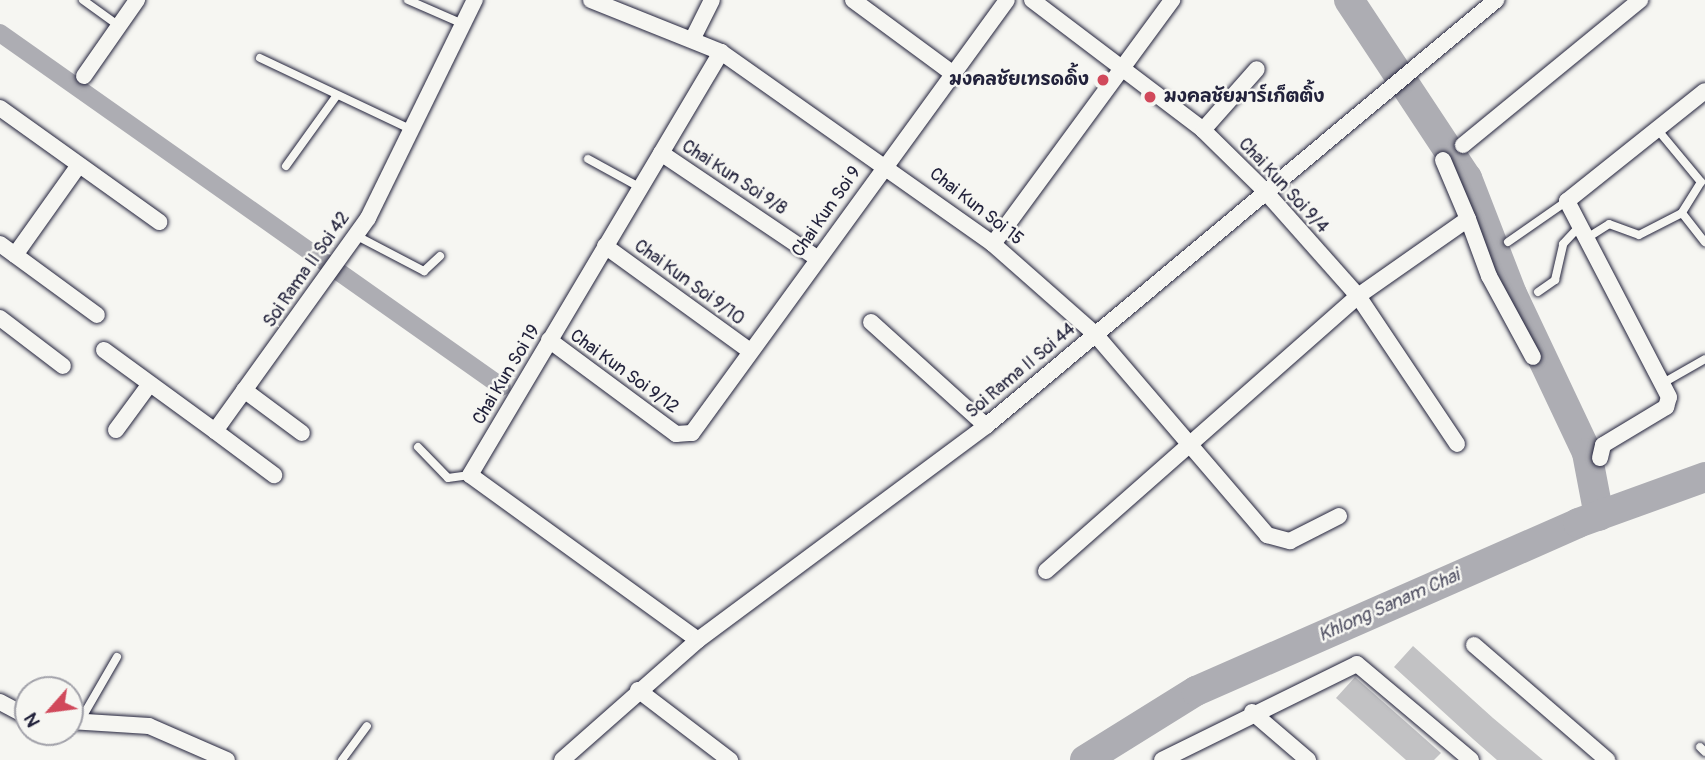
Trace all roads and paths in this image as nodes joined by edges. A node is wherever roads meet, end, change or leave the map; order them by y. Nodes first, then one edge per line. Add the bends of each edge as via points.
1 (83, 0) edge
2 (137, 0) edge
3 (408, 0) edge
4 (475, 0) edge
5 (712, 0) edge
6 (853, 0) edge
7 (1007, 0) edge
8 (1032, 0) edge
9 (1172, 0) edge
10 (1496, 0) edge
11 (1640, 0) edge
12 (598, 3) edge
13 (464, 24) junction
14 (119, 26) junction
15 (693, 38) junction
16 (721, 52) junction
17 (260, 58) dead end
18 (1122, 67) junction
19 (1257, 69) dead end
20 (952, 73) junction
21 (84, 76) dead end
22 (1705, 91) edge
23 (337, 95) junction
24 (0, 108) edge
25 (1657, 129) junction
26 (1203, 130) junction
27 (415, 131) junction
28 (1463, 145) dead end
29 (661, 153) junction
30 (588, 159) dead end
31 (1443, 160) dead end
32 (885, 162) junction
33 (79, 164) junction
34 (286, 166) dead end
35 (641, 188) junction
36 (1263, 189) junction
37 (1567, 201) junction
38 (1682, 213) junction
39 (1468, 219) junction
40 (159, 222) dead end
41 (1584, 232) junction
42 (357, 236) junction
43 (1508, 242) dead end
44 (1705, 242) edge
45 (0, 244) edge
46 (993, 244) junction
47 (605, 246) junction
48 (15, 255) junction
49 (440, 256) dead end
50 (818, 259) junction
51 (1538, 292) dead end
52 (1358, 296) junction
53 (97, 315) dead end
54 (0, 318) edge
55 (871, 322) dead end
56 (1095, 334) junction
57 (549, 340) junction
58 (104, 350) dead end
59 (750, 351) junction
60 (1533, 357) dead end
61 (1705, 359) edge
62 (63, 366) dead end
63 (1664, 383) junction
64 (149, 385) junction
65 (244, 390) junction
66 (985, 426) junction
67 (116, 430) dead end
68 (215, 431) junction
69 (302, 433) dead end
70 (676, 434) joint
71 (1457, 444) dead end
72 (1191, 445) junction
73 (418, 447) dead end
74 (1600, 457) dead end
75 (274, 475) dead end
76 (470, 475) junction
77 (1339, 516) dead end
78 (1046, 571) dead end
79 (698, 640) junction
80 (1474, 645) dead end
81 (117, 657) dead end
82 (638, 690) junction
83 (84, 707) edge
84 (1252, 712) junction
85 (84, 722) edge
86 (367, 726) dead end
87 (227, 760) edge
88 (342, 760) edge
89 (562, 760) edge
90 (730, 760) edge
91 (1162, 760) edge
92 (1308, 760) edge
93 (1471, 760) edge
94 (1607, 760) edge

1 - 14 lane
2 - 14 street
3 - 13 lane
4 - 13 street, Soi Rama II Soi 42
5 - 15 street
6 - 20 street
7 - 20 street, Chai Kun Soi 9
8 - 18 street, Chai Kun Soi 9/4
9 - 18 street
10 - 36 street, Soi Rama II Soi 44
11 - 28 street
12 - 15 street, Chai Kun Soi 15
13 - 27 street, Soi Rama II Soi 42
14 - 21 street
15 - 16 street, Chai Kun Soi 15
16 - 29 street, Chai Kun Soi 19
16 - 32 street, Chai Kun Soi 15
17 - 23 lane
18 - 26 street, Chai Kun Soi 9/4
18 - 46 street
19 - 26 street
20 - 32 street, Chai Kun Soi 9
22 - 25 street
23 - 27 lane
23 - 34 lane
24 - 33 street
25 - 37 street
25 - 38 lane via 1701,182
26 - 36 street, Chai Kun Soi 9/4
27 - 42 street, Soi Rama II Soi 42
29 - 35 street, Chai Kun Soi 19
29 - 50 street, Chai Kun Soi 9/8
30 - 35 lane
31 - 39 street
32 - 46 street, Chai Kun Soi 15
32 - 50 street, Chai Kun Soi 9
33 - 40 street
33 - 48 street
35 - 47 street, Chai Kun Soi 19
36 - 52 street, Chai Kun Soi 9/4
36 - 56 street, Soi Rama II Soi 44
37 - 41 street
37 - 43 lane
38 - 41 lane via 1639,235 1609,224
38 - 44 lane
39 - 52 street
39 - 60 street via 1489,276
41 - 51 lane via 1563,244 1555,280
41 - 63 street
42 - 49 lane via 424,271
42 - 65 street, Soi Rama II Soi 42
45 - 48 street
46 - 56 street, Chai Kun Soi 15
47 - 57 street, Chai Kun Soi 19
47 - 59 street, Chai Kun Soi 9/10
48 - 53 street
50 - 59 street, Chai Kun Soi 9
52 - 71 street, Chai Kun Soi 9/4
52 - 72 street
54 - 62 street
55 - 66 street
56 - 66 street, Soi Rama II Soi 44
56 - 72 street, Chai Kun Soi 15
57 - 70 street, Chai Kun Soi 9/12
57 - 76 street, Chai Kun Soi 19
58 - 64 street
59 - 70 street, Chai Kun Soi 9 via 692,433
61 - 63 lane
63 - 74 street via 1666,407 1609,440
64 - 67 street
64 - 68 street
65 - 68 street, Soi Rama II Soi 42
65 - 69 street
66 - 79 street, Soi Rama II Soi 44
68 - 75 street
72 - 77 street, Chai Kun Soi 15 via 1267,536 1290,541
72 - 78 street
73 - 76 lane via 449,478
76 - 79 street
79 - 82 street, Soi Rama II Soi 44
80 - 94 street
81 - 83 lane
82 - 89 street, Soi Rama II Soi 44
82 - 90 street
84 - 91 street
84 - 92 street
84 - 93 street via 1357,664
85 - 87 street via 149,726
86 - 88 lane

